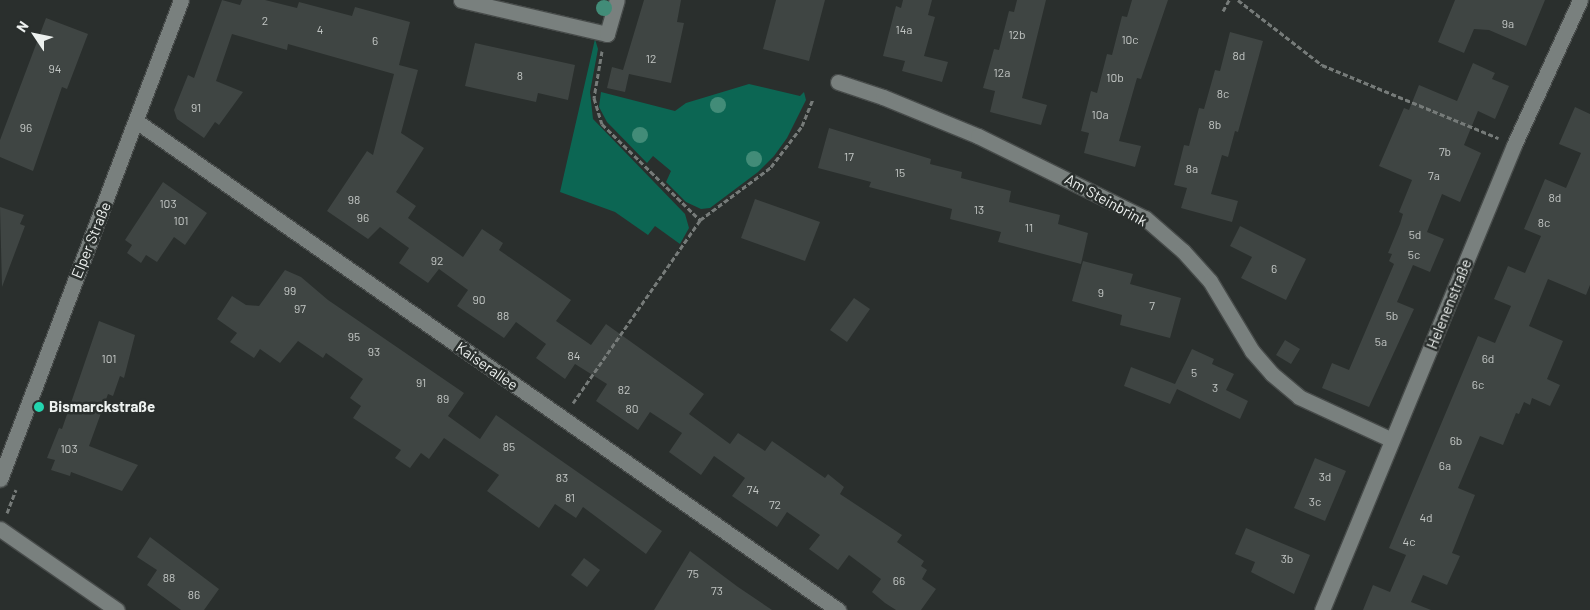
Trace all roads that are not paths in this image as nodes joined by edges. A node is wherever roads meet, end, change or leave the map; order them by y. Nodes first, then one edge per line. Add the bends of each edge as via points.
1 (182, 0) edge
2 (461, 0) edge
3 (617, 0) edge
4 (1580, 0) edge
5 (521, 7) edge
6 (838, 82) dead end
7 (136, 120) junction
8 (1392, 440) junction
9 (0, 479) edge
10 (0, 529) edge
11 (117, 610) edge
12 (838, 610) edge
13 (1322, 610) edge

1 - 7 street, Elper Straße
2 - 5 street
3 - 5 street via 607,34
4 - 8 street, Helenenstraße via 1514,145
6 - 8 street, Am Steinbrink via 978,136 1145,218 1183,250 1210,281 1252,351 1272,374 1299,397
7 - 9 street, Elper Straße
7 - 12 street, Kaiserallee
8 - 13 street, Helenenstraße
10 - 11 street

